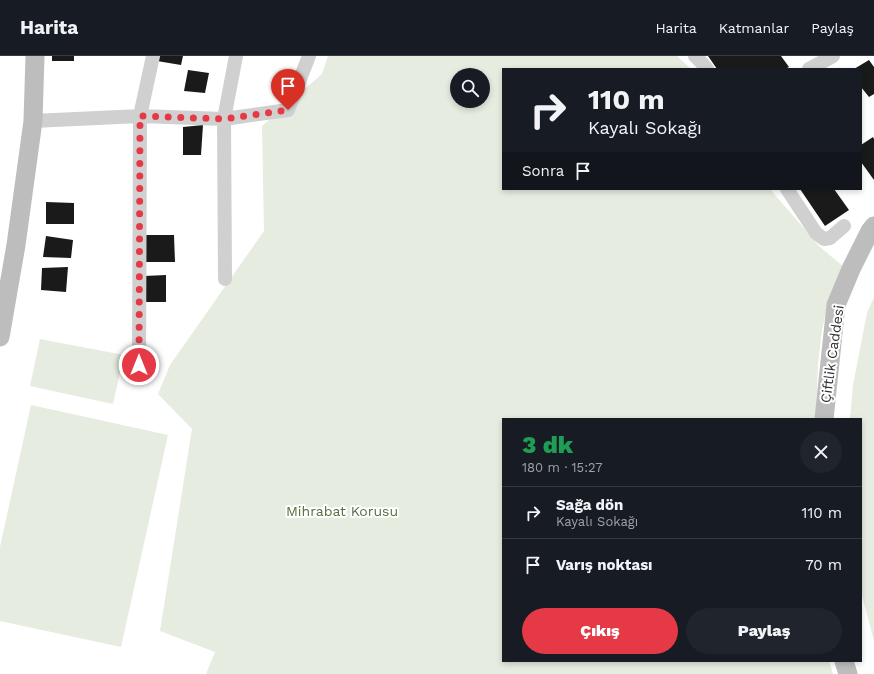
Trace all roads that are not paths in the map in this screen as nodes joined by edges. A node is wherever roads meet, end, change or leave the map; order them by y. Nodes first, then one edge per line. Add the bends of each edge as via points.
1 (35, 56) edge
2 (153, 56) edge
3 (236, 56) edge
4 (309, 56) edge
5 (695, 56) edge
6 (833, 56) edge
7 (706, 68) edge
8 (810, 68) edge
9 (140, 116) junction
10 (224, 119) junction
11 (33, 121) junction
12 (788, 190) edge
13 (844, 226) dead end
14 (874, 226) edge
15 (225, 279) dead end
16 (0, 337) edge
17 (139, 365) dead end
18 (824, 418) edge
19 (844, 662) edge
20 (848, 674) edge

1 - 11 street
2 - 9 street
3 - 10 street
4 - 10 street via 288,110
5 - 7 street
6 - 8 street
9 - 10 street
9 - 11 street
9 - 17 street
10 - 15 street
11 - 16 street
12 - 13 street via 816,233 824,239 830,238
14 - 18 street, Çiftlik Caddesi via 851,269 836,305
19 - 20 street

